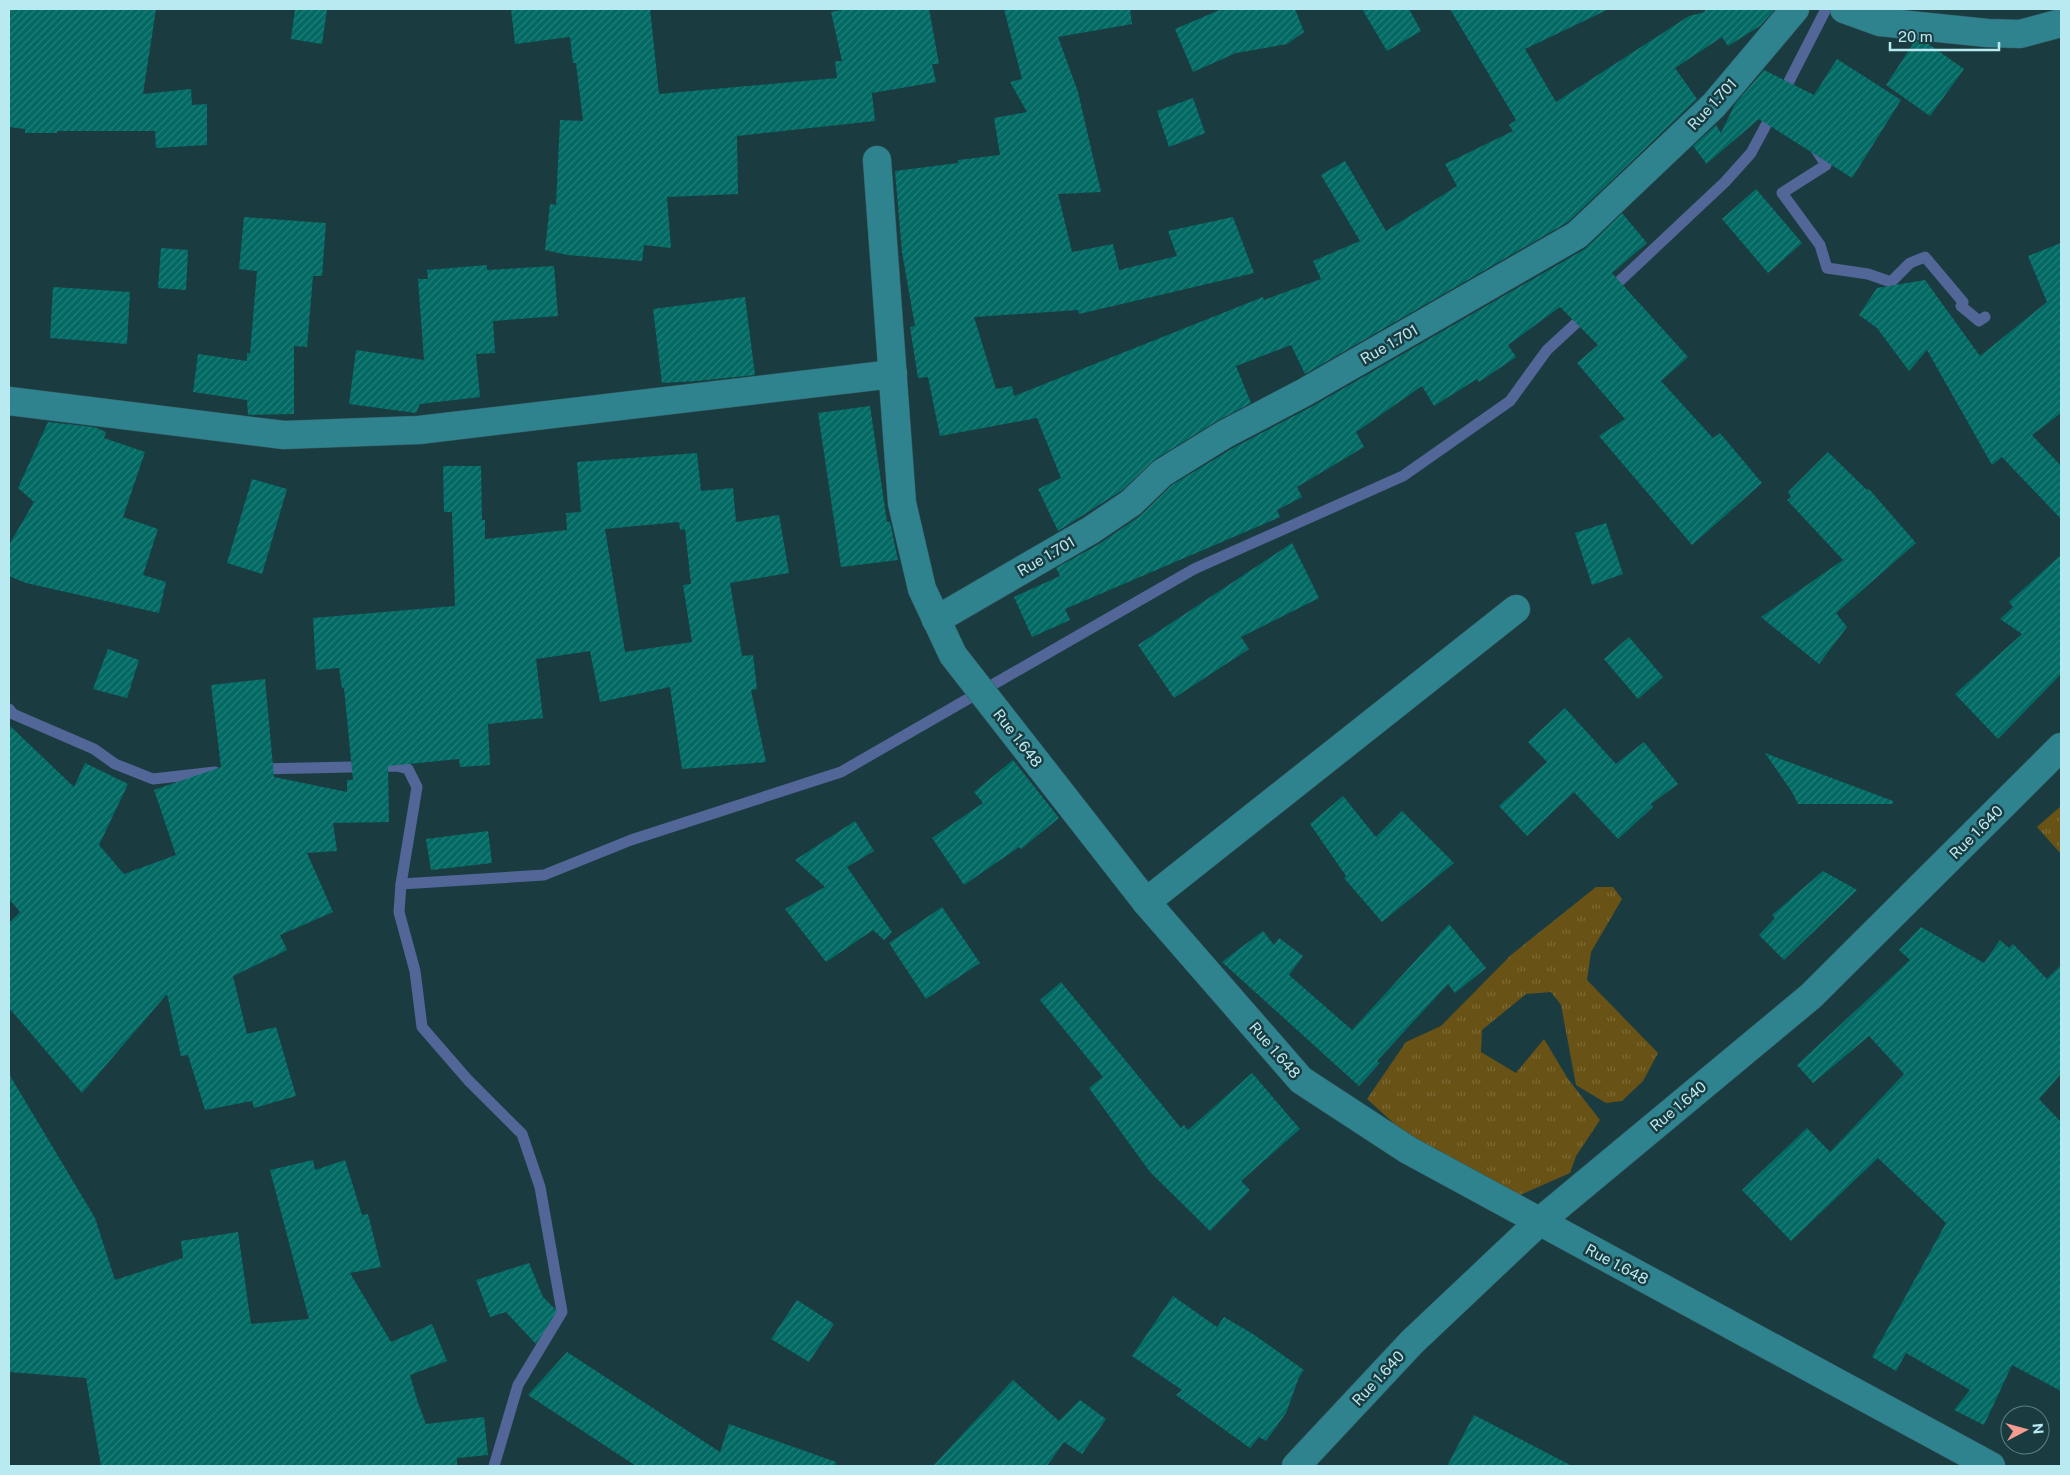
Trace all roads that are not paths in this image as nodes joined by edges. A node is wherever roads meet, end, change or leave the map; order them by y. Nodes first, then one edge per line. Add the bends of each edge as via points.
1 (1795, 9) edge
2 (1844, 9) edge
3 (2061, 23) edge
4 (877, 160) dead end
5 (893, 374) junction
6 (9, 401) edge
7 (1516, 609) dead end
8 (936, 620) junction
9 (2061, 747) edge
10 (1146, 902) junction
11 (1539, 1222) junction
12 (1296, 1466) edge
13 (1991, 1466) edge

1 - 8 street, Rue 1.701 via 1714,105 1577,235 1226,434 1162,473 1131,503 1091,530
2 - 3 street via 1880,22 1987,33 2020,34
4 - 5 street, Rue 1.648
5 - 6 street via 418,430 284,435
5 - 8 street, Rue 1.648 via 902,503 922,589
7 - 10 street
8 - 10 street, Rue 1.648 via 953,655
9 - 11 street, Rue 1.640 via 1811,996
10 - 11 street, Rue 1.648 via 1301,1080 1408,1150
11 - 12 street, Rue 1.640 via 1412,1342
11 - 13 street, Rue 1.648

